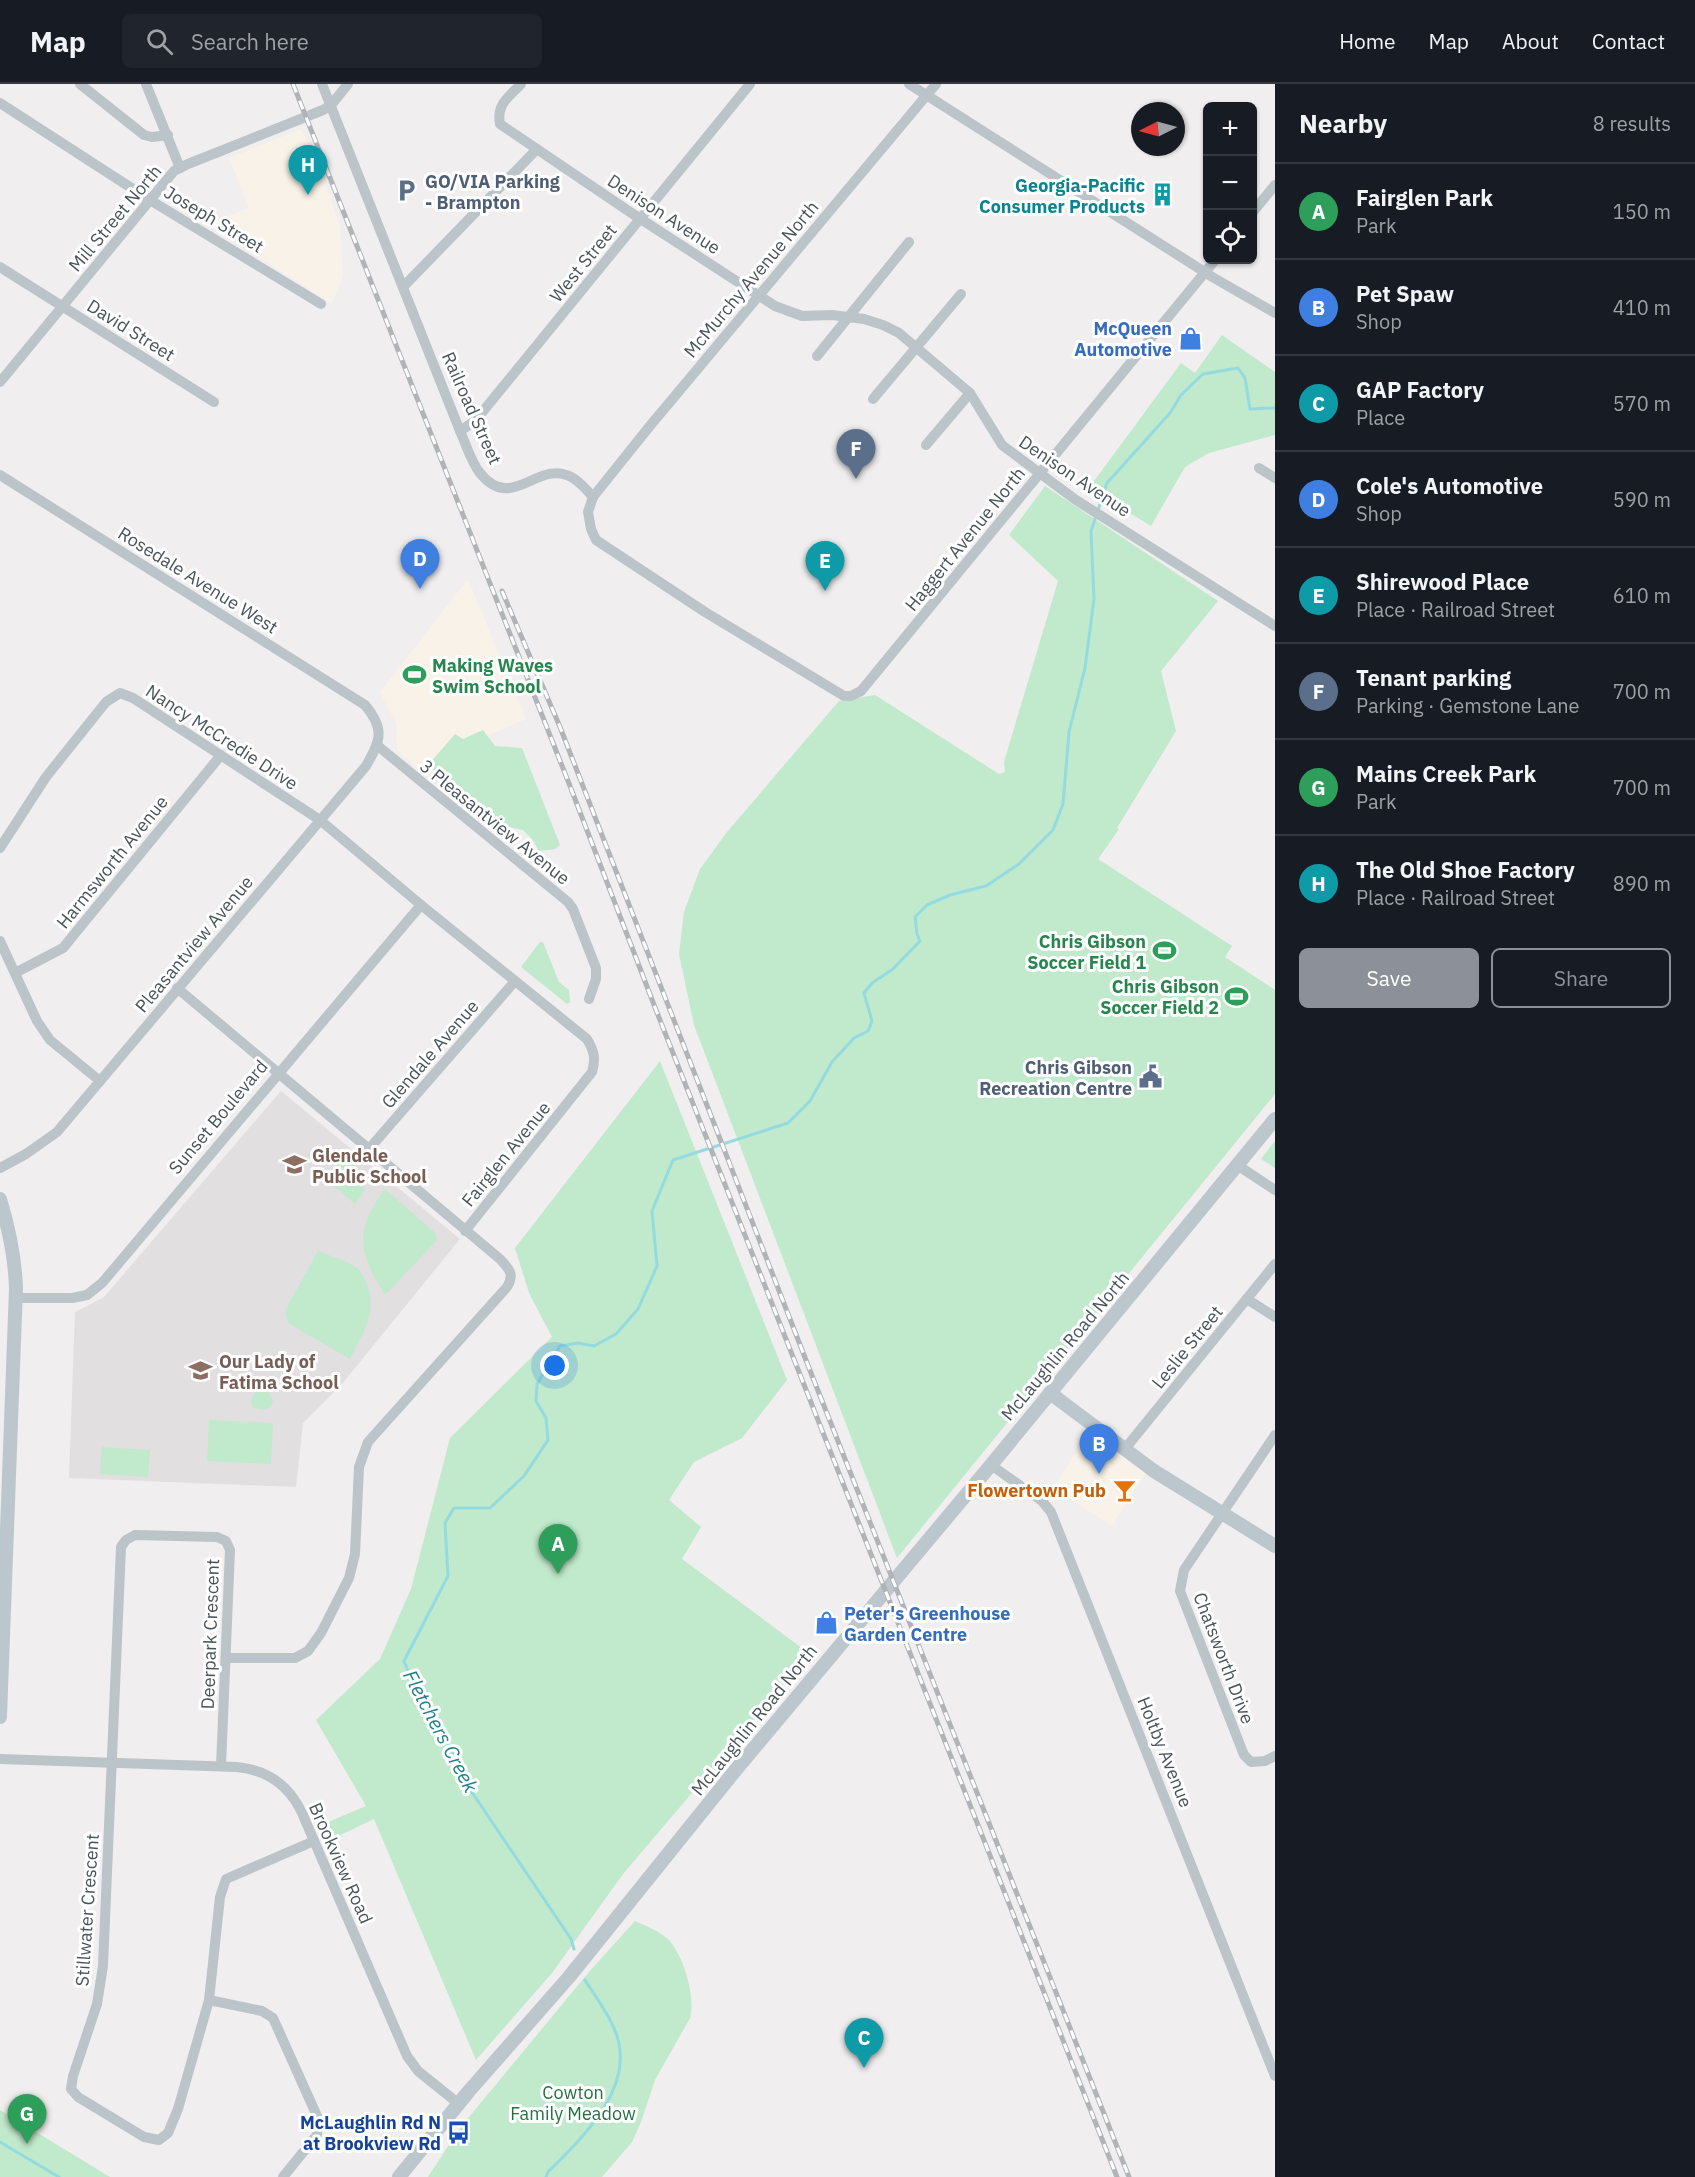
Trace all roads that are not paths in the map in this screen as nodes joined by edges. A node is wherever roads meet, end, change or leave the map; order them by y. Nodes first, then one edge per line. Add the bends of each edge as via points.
1 (80, 84) edge
2 (146, 84) edge
3 (322, 84) edge
4 (348, 84) edge
5 (521, 84) edge
6 (750, 84) edge
7 (909, 84) edge
8 (936, 84) edge
9 (926, 95) junction
10 (0, 103) edge
11 (331, 105) junction
12 (168, 135) junction
13 (536, 150) junction
14 (180, 168) junction
15 (1275, 185) edge
16 (150, 200) junction
17 (1254, 210) edge
18 (640, 219) junction
19 (909, 242) dead end
20 (1211, 264) edge
21 (0, 267) edge
22 (1204, 272) junction
23 (404, 286) junction
24 (961, 294) dead end
25 (759, 295) junction
26 (321, 304) dead end
27 (63, 306) junction
28 (1275, 313) edge
29 (849, 316) junction
30 (917, 347) junction
31 (817, 356) dead end
32 (0, 382) edge
33 (970, 393) junction
34 (873, 399) dead end
35 (214, 402) dead end
36 (460, 431) junction
37 (926, 444) dead end
38 (1258, 468) dead end
39 (1040, 474) junction
40 (0, 475) edge
41 (1275, 478) edge
42 (593, 497) junction
43 (1275, 626) edge
44 (378, 746) junction
45 (221, 755) junction
46 (320, 820) junction
47 (0, 848) edge
48 (421, 905) junction
49 (0, 941) edge
50 (15, 973) junction
51 (515, 981) junction
52 (177, 988) junction
53 (589, 999) dead end
54 (278, 1072) junction
55 (100, 1081) junction
56 (1275, 1119) edge
57 (369, 1149) junction
58 (1237, 1165) junction
59 (0, 1168) edge
60 (1275, 1190) edge
61 (0, 1199) edge
62 (465, 1231) junction
63 (1275, 1264) edge
64 (16, 1298) junction
65 (1247, 1299) junction
66 (1275, 1317) edge
67 (1050, 1393) junction
68 (1275, 1435) edge
69 (1124, 1450) junction
70 (991, 1464) junction
71 (5, 1467) edge
72 (1222, 1512) junction
73 (1275, 1546) edge
74 (226, 1658) junction
75 (0, 1717) edge
76 (1275, 1756) edge
77 (0, 1759) edge
78 (112, 1762) junction
79 (221, 1766) junction
80 (314, 1841) junction
81 (209, 2000) junction
82 (1275, 2076) edge
83 (459, 2104) junction
84 (283, 2177) edge
85 (399, 2177) edge

1 - 12 street via 144,135
2 - 12 street
3 - 11 street, Railroad Street
4 - 11 street, Mill Street North
5 - 13 street, Denison Avenue via 500,106 500,124
6 - 18 street, West Street
7 - 9 street
8 - 9 street, McMurchy Avenue North
9 - 22 street
9 - 25 street, McMurchy Avenue North
10 - 16 street, Joseph Street
11 - 14 street, Mill Street North
11 - 23 street, Railroad Street
12 - 14 street
13 - 18 street, Denison Avenue
13 - 23 street
14 - 16 street, Mill Street North
15 - 17 street
16 - 26 street, Joseph Street
16 - 27 street, Mill Street North
18 - 25 street, Denison Avenue
18 - 36 street, West Street via 475,421
19 - 29 street
20 - 22 street, Haggert Avenue North
21 - 27 street, David Street
22 - 28 street
22 - 39 street, Haggert Avenue North
23 - 36 street, Railroad Street
24 - 30 street
25 - 29 street, Denison Avenue via 802,316
25 - 42 street, McMurchy Avenue North
27 - 32 street, Mill Street North
27 - 35 street, David Street
29 - 30 street, Denison Avenue via 883,325
29 - 31 street
30 - 33 street, Denison Avenue
30 - 34 street
33 - 37 street
33 - 39 street, Denison Avenue via 1002,445
36 - 42 street, Railroad Street via 477,469 495,485 515,488 541,476 559,474 573,477
38 - 41 street
39 - 42 street, Haggert Avenue North via 861,691 851,696 844,696 606,549 591,529 588,512
39 - 43 street, Denison Avenue
40 - 44 street, Rosedale Avenue West via 365,705 375,717
44 - 46 street, Pleasantview Avenue
44 - 53 street, 3 Pleasantview Avenue via 568,903 596,968
45 - 46 street, Nancy McCredie Drive
45 - 47 street, Nancy McCredie Drive via 120,693 106,702 46,777
45 - 50 street, Harmsworth Avenue via 63,948
46 - 48 street, Fairglen Avenue
46 - 52 street, Pleasantview Avenue
48 - 51 street, Fairglen Avenue
48 - 54 street, Sunset Boulevard
49 - 50 street
50 - 55 street via 50,1040
51 - 57 street, Glendale Avenue
51 - 62 street, Fairglen Avenue via 587,1039 595,1060 592,1072
52 - 54 street
52 - 55 street, Pleasantview Avenue
54 - 57 street
54 - 64 street, Sunset Boulevard via 102,1283 87,1295 72,1298
55 - 59 street, Pleasantview Avenue via 57,1132
56 - 58 main road, McLaughlin Road North
57 - 62 street
58 - 60 street
58 - 67 main road, McLaughlin Road North
61 - 64 main road via 15,1259
62 - 74 street, Fairglen Avenue via 500,1259 511,1271 512,1280 368,1442 359,1467 355,1554 349,1578 321,1633 308,1651 295,1658
63 - 65 street, Leslie Street
64 - 71 main road
65 - 66 street
65 - 69 street, Leslie Street
67 - 69 main road
67 - 70 main road, McLaughlin Road North
68 - 72 street
69 - 72 main road
70 - 82 street, Holtby Avenue via 1051,1512
70 - 83 main road, McLaughlin Road North via 569,1977
71 - 75 main road
72 - 73 main road
72 - 76 street, Chatsworth Drive via 1184,1570 1180,1591 1244,1755 1251,1762
74 - 78 street, Deerpark Crescent via 230,1550 226,1540 135,1535 126,1540 122,1547
74 - 79 street, Deerpark Crescent
77 - 78 street, Brookview Road
78 - 79 street, Brookview Road
78 - 81 street, Stillwater Crescent via 103,1966 97,2004 71,2089 144,2137 159,2140 168,2133 178,2109
79 - 80 street, Brookview Road via 255,1770 281,1784 298,1805
80 - 81 street, Stillwater Crescent via 226,1879 220,1897
80 - 83 street, Brookview Road via 407,2056 418,2071
81 - 84 street via 262,2011 273,2018 316,2116 317,2135
83 - 85 main road, McLaughlin Road North

